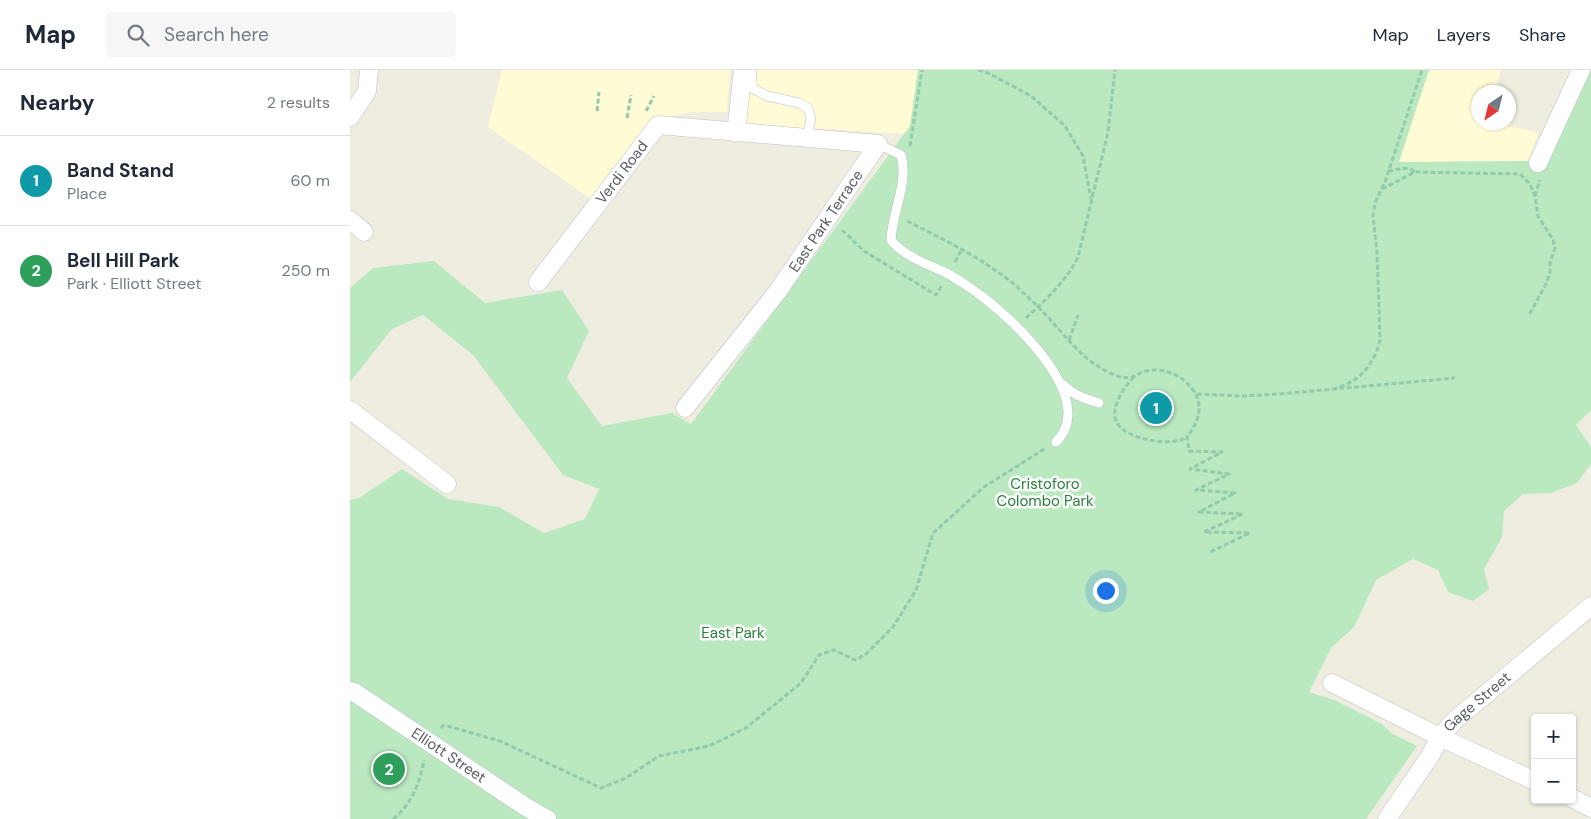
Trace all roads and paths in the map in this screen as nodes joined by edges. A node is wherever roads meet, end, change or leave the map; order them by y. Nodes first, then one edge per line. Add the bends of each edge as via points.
1 (370, 70) edge
2 (744, 70) edge
3 (922, 70) edge
4 (978, 70) edge
5 (1114, 70) edge
6 (1422, 70) edge
7 (1581, 70) edge
8 (599, 92) dead end
9 (631, 95) dead end
10 (597, 111) dead end
11 (350, 117) edge
12 (627, 118) dead end
13 (736, 133) junction
14 (807, 139) junction
15 (878, 144) junction
16 (1538, 163) dead end
17 (904, 166) junction
18 (1388, 171) junction
19 (1415, 172) junction
20 (1379, 191) junction
21 (1091, 202) junction
22 (829, 217) junction
23 (895, 217) junction
24 (350, 220) edge
25 (364, 232) dead end
26 (962, 249) junction
27 (954, 264) dead end
28 (538, 282) dead end
29 (943, 282) dead end
30 (1038, 307) junction
31 (1078, 315) dead end
32 (1529, 315) dead end
33 (1016, 327) junction
34 (1069, 340) junction
35 (1136, 376) junction
36 (1455, 378) dead end
37 (1060, 383) junction
38 (1333, 390) junction
39 (1197, 394) junction
40 (1098, 403) dead end
41 (685, 408) dead end
42 (350, 410) edge
43 (1187, 437) junction
44 (1056, 442) joint
45 (447, 484) dead end
46 (1208, 552) dead end
47 (1591, 606) edge
48 (1332, 683) dead end
49 (350, 691) edge
50 (1440, 737) junction
51 (428, 741) junction
52 (1531, 779) edge
53 (1576, 800) edge
54 (1591, 808) edge
55 (394, 819) edge
56 (547, 819) edge
57 (1387, 819) edge

1 - 11 street via 367,91
2 - 13 street
2 - 14 lane via 752,73 752,88 808,108
3 - 17 path via 910,149
4 - 21 path via 1031,96 1065,126 1083,156
5 - 21 path via 1108,132
6 - 18 path
7 - 16 street
8 - 10 path
9 - 12 path
13 - 14 street
13 - 28 street, Verdi Road via 658,125
14 - 15 street
15 - 17 lane via 901,155
15 - 22 street, East Park Terrace
17 - 23 lane
18 - 19 path via 1404,168
18 - 20 path
19 - 20 path
19 - 32 path via 1520,174 1526,179 1535,196 1538,216 1555,248 1546,284
20 - 38 path via 1374,203 1374,216 1378,252 1379,348 1358,378
21 - 30 path via 1073,268
22 - 29 path via 864,251 936,295
22 - 41 street, East Park Terrace via 778,291
23 - 26 path
23 - 33 lane via 892,240 896,246 976,291
24 - 25 street
26 - 27 path
26 - 30 path via 1003,277
30 - 33 path
30 - 34 path
31 - 34 path
33 - 37 lane via 1040,352
34 - 35 path via 1095,364 1111,373
35 - 39 path via 1149,371 1172,372
35 - 43 path via 1118,399 1116,422 1129,433 1144,439 1168,443
36 - 38 path
37 - 40 lane via 1074,394
37 - 44 lane via 1067,418 1063,435
38 - 39 path via 1241,396
39 - 43 path via 1198,420
42 - 45 street
43 - 46 path via 1189,451 1222,452 1190,470 1229,474 1196,490 1235,493 1199,512 1243,514 1204,532 1250,533
44 - 51 path via 984,487 933,533 916,590 893,627 866,654 855,660 834,650 819,654 800,683 746,728 709,746 659,756 626,778 601,788 500,741 444,725
47 - 50 street, Gage Street via 1454,721
48 - 50 street
49 - 51 street, Elliott Street
50 - 52 street
50 - 57 street, Gage Street
51 - 55 path via 421,778 404,811
51 - 56 street, Elliott Street
53 - 54 street

